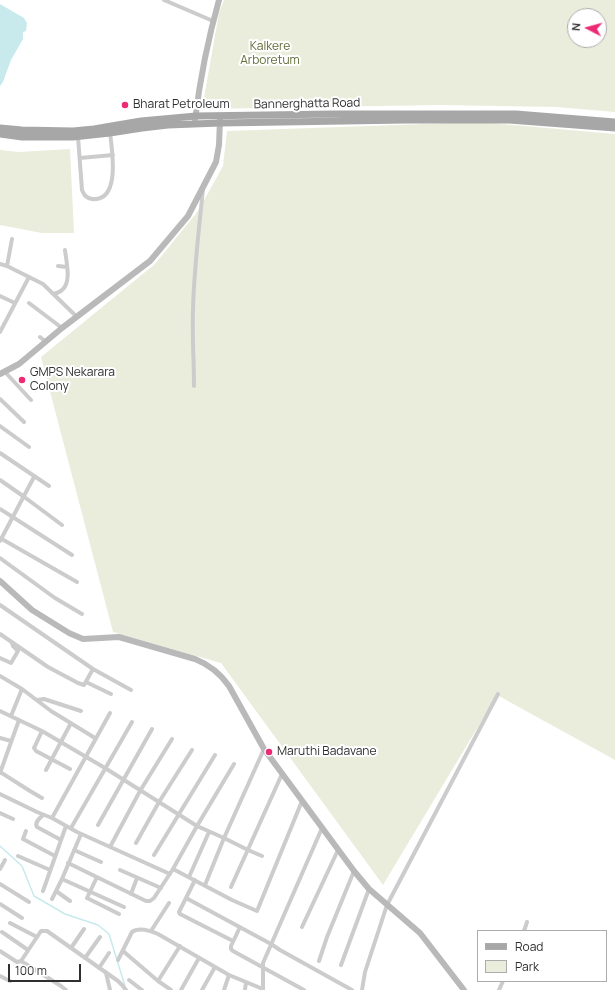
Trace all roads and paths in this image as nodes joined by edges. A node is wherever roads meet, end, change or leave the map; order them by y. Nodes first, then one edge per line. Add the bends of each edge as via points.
1 (164, 0) edge
2 (219, 0) edge
3 (213, 21) junction
4 (196, 116) junction
5 (220, 120) junction
6 (615, 122) edge
7 (195, 124) junction
8 (0, 128) edge
9 (615, 128) edge
10 (20, 133) junction
11 (110, 133) junction
12 (0, 134) edge
13 (78, 137) junction
14 (113, 155) junction
15 (80, 158) junction
16 (204, 186) junction
17 (12, 239) dead end
18 (65, 250) dead end
19 (0, 264) edge
20 (6, 266) junction
21 (58, 266) dead end
22 (67, 267) junction
23 (29, 277) junction
24 (54, 294) junction
25 (0, 296) edge
26 (15, 303) junction
27 (29, 303) dead end
28 (77, 317) junction
29 (2, 322) edge
30 (62, 328) junction
31 (0, 332) edge
32 (40, 336) dead end
33 (46, 342) junction
34 (2, 373) edge
35 (194, 386) dead end
36 (0, 399) edge
37 (31, 400) dead end
38 (24, 422) dead end
39 (0, 426) edge
40 (29, 447) dead end
41 (0, 453) edge
42 (34, 477) junction
43 (0, 480) edge
44 (49, 486) dead end
45 (23, 496) junction
46 (0, 509) edge
47 (12, 517) junction
48 (62, 525) dead end
49 (0, 539) edge
50 (72, 555) dead end
51 (0, 558) edge
52 (0, 581) edge
53 (77, 582) dead end
54 (0, 605) edge
55 (82, 614) dead end
56 (0, 634) edge
57 (12, 642) junction
58 (0, 658) edge
59 (93, 669) junction
60 (0, 676) edge
61 (86, 682) junction
62 (22, 689) junction
63 (131, 690) dead end
64 (111, 694) dead end
65 (498, 694) dead end
66 (37, 700) junction
67 (0, 711) edge
68 (81, 711) dead end
69 (110, 712) dead end
70 (11, 716) junction
71 (19, 720) junction
72 (132, 722) dead end
73 (71, 723) junction
74 (152, 728) dead end
75 (42, 731) junction
76 (0, 738) edge
77 (95, 738) junction
78 (172, 739) dead end
79 (11, 741) junction
80 (61, 742) junction
81 (264, 749) junction
82 (192, 750) dead end
83 (215, 755) dead end
84 (85, 756) junction
85 (51, 759) junction
86 (2, 760) edge
87 (234, 764) dead end
88 (105, 768) junction
89 (70, 769) dead end
90 (46, 770) dead end
91 (0, 772) edge
92 (282, 774) junction
93 (123, 780) junction
94 (140, 790) junction
95 (0, 794) edge
96 (42, 798) dead end
97 (302, 801) junction
98 (159, 802) junction
99 (0, 813) edge
100 (178, 814) junction
101 (43, 815) junction
102 (52, 818) junction
103 (13, 819) dead end
104 (98, 825) dead end
105 (66, 826) junction
106 (197, 826) junction
107 (71, 828) junction
108 (322, 828) junction
109 (26, 831) dead end
110 (209, 832) junction
111 (81, 834) junction
112 (224, 838) junction
113 (61, 840) junction
114 (136, 842) dead end
115 (110, 847) junction
116 (74, 850) junction
117 (248, 850) junction
118 (338, 850) junction
119 (154, 855) dead end
120 (18, 856) dead end
121 (55, 856) junction
122 (262, 856) dead end
123 (5, 860) dead end
124 (101, 862) dead end
125 (68, 863) junction
126 (0, 869) edge
127 (173, 869) junction
128 (50, 870) junction
129 (120, 870) dead end
130 (354, 871) junction
131 (170, 874) junction
132 (97, 877) junction
133 (189, 877) junction
134 (137, 878) junction
135 (62, 879) junction
136 (195, 880) junction
137 (0, 884) edge
138 (204, 885) junction
139 (231, 887) dead end
140 (161, 888) junction
141 (369, 889) junction
142 (42, 891) dead end
143 (56, 891) junction
144 (90, 892) junction
145 (131, 894) junction
146 (186, 898) junction
147 (52, 899) dead end
148 (70, 901) dead end
149 (29, 902) dead end
150 (169, 903) dead end
151 (0, 904) edge
152 (387, 905) junction
153 (124, 907) dead end
154 (119, 914) dead end
155 (22, 918) dead end
156 (528, 922) dead end
157 (10, 923) dead end
158 (240, 927) junction
159 (302, 927) dead end
160 (84, 929) dead end
161 (524, 930) edge
162 (151, 931) junction
163 (2, 932) dead end
164 (37, 937) junction
165 (100, 937) dead end
166 (233, 941) junction
167 (271, 944) junction
168 (180, 946) junction
169 (71, 948) junction
170 (28, 950) junction
171 (0, 951) edge
172 (123, 951) junction
173 (109, 953) dead end
174 (85, 958) junction
175 (199, 958) junction
176 (118, 960) dead end
177 (21, 961) junction
178 (319, 961) dead end
179 (341, 965) dead end
180 (214, 967) junction
181 (262, 967) junction
182 (99, 968) junction
183 (106, 973) junction
184 (229, 975) junction
185 (0, 976) edge
186 (129, 980) dead end
187 (10, 981) dead end
188 (158, 981) junction
189 (246, 982) junction
190 (66, 990) edge
191 (110, 990) edge
192 (126, 990) edge
193 (142, 990) edge
194 (171, 990) edge
195 (181, 990) edge
196 (202, 990) edge
197 (224, 990) edge
198 (245, 990) edge
199 (263, 990) edge
200 (304, 990) edge
201 (352, 990) edge
202 (362, 990) edge
203 (464, 990) edge

1 - 3 street
2 - 3 street
3 - 4 street via 200,80
4 - 5 main road, Bannerghatta Road
4 - 7 street
4 - 10 main road, Bannerghatta Road via 94,129
5 - 6 main road, Bannerghatta Road via 334,114 516,114
5 - 7 main road, Bannerghatta Road
5 - 9 main road, Bannerghatta Road via 509,120
5 - 16 street via 216,162
7 - 11 main road, Bannerghatta Road
8 - 10 main road, Bannerghatta Road
10 - 12 main road, Bannerghatta Road
10 - 13 main road, Bannerghatta Road via 44,137
11 - 13 main road, Bannerghatta Road
11 - 14 street
13 - 15 street
14 - 15 street
14 - 15 street via 110,188 108,193 96,199 87,198 83,194
16 - 28 street via 188,216 150,261
16 - 35 street via 193,307
17 - 20 street
18 - 22 street
19 - 20 street
20 - 23 street
21 - 22 street
22 - 24 street via 66,286
23 - 24 street
23 - 26 street
24 - 28 street
25 - 26 street
26 - 29 street
27 - 30 street
28 - 30 street
29 - 31 street
30 - 33 street
32 - 33 street
33 - 34 street via 19,364
34 - 37 street
36 - 38 street
39 - 40 street
41 - 42 street
42 - 44 street
42 - 45 street
43 - 45 street
45 - 47 street
45 - 48 street
46 - 47 street
47 - 49 street
47 - 50 street
49 - 53 street
51 - 55 street via 54,598
52 - 81 street via 32,610 83,639 120,637 195,659 210,666 226,681
54 - 59 street
56 - 57 street
57 - 58 street via 18,651 11,663
57 - 61 street via 48,667 78,683 84,685
59 - 61 street
59 - 63 street
60 - 62 street
61 - 64 street
62 - 66 street
62 - 70 street
65 - 152 street
66 - 68 street via 44,699
66 - 73 street
67 - 70 street
69 - 77 street
70 - 71 street
71 - 75 street
71 - 79 street
72 - 88 street
73 - 77 street
73 - 80 street
74 - 93 street
75 - 80 street
75 - 85 street via 34,748
76 - 79 street
77 - 84 street
78 - 94 street
79 - 86 street
80 - 84 street
80 - 85 street
81 - 92 street
81 - 112 street
82 - 98 street
83 - 100 street
84 - 88 street
84 - 102 street
85 - 89 street
85 - 90 street
86 - 91 street
87 - 106 street
88 - 93 street
88 - 107 street
91 - 96 street
92 - 97 street
92 - 117 street
93 - 94 street
93 - 104 street
94 - 98 street
94 - 115 street
95 - 101 street
97 - 108 street
97 - 138 street via 257,911
98 - 100 street
98 - 114 street
99 - 103 street
100 - 106 street
100 - 119 street
101 - 102 street
101 - 113 street via 36,822 37,827
102 - 105 street
105 - 107 street
105 - 113 street
106 - 110 street
106 - 127 street
107 - 111 street
108 - 118 street
108 - 167 street
109 - 121 street via 23,839
110 - 112 street
110 - 133 street
111 - 115 street
111 - 116 street
112 - 117 street
112 - 138 street
113 - 121 street
115 - 131 street
116 - 124 street
116 - 125 street
117 - 122 street
117 - 139 street
118 - 130 street
118 - 159 street
120 - 128 street
121 - 128 street
123 - 126 street
125 - 132 street
125 - 135 street
127 - 131 street
127 - 133 street
128 - 142 street
129 - 134 street
130 - 141 street
130 - 178 street
131 - 140 street
132 - 144 street
132 - 145 street
133 - 136 street
134 - 140 street
134 - 145 street
135 - 143 street
135 - 144 street
136 - 138 street
136 - 146 street
137 - 149 street
140 - 145 street via 150,901
141 - 152 street
141 - 179 street
143 - 147 street
143 - 148 street
144 - 153 street
144 - 154 street via 87,898
146 - 158 street
146 - 166 street via 180,914
150 - 162 street
151 - 155 street
152 - 202 street via 365,972
152 - 203 street via 420,933
156 - 161 street
157 - 164 street
158 - 166 street
158 - 167 street
160 - 169 street
162 - 168 street
162 - 172 street via 134,930
163 - 170 street
164 - 169 street via 40,931 47,931
164 - 170 street
165 - 174 street
166 - 181 street via 233,951
167 - 181 street
167 - 201 street
168 - 175 street
168 - 188 street
169 - 174 street
170 - 177 street
171 - 177 street via 17,962
172 - 176 street
172 - 188 street
173 - 182 street
174 - 182 street
175 - 180 street
175 - 195 street
177 - 190 street
180 - 184 street
180 - 196 street
181 - 199 street
181 - 200 street
182 - 183 street
183 - 191 street
183 - 192 street
184 - 189 street
184 - 197 street
185 - 187 street
186 - 193 street
188 - 194 street
189 - 198 street
189 - 199 street

